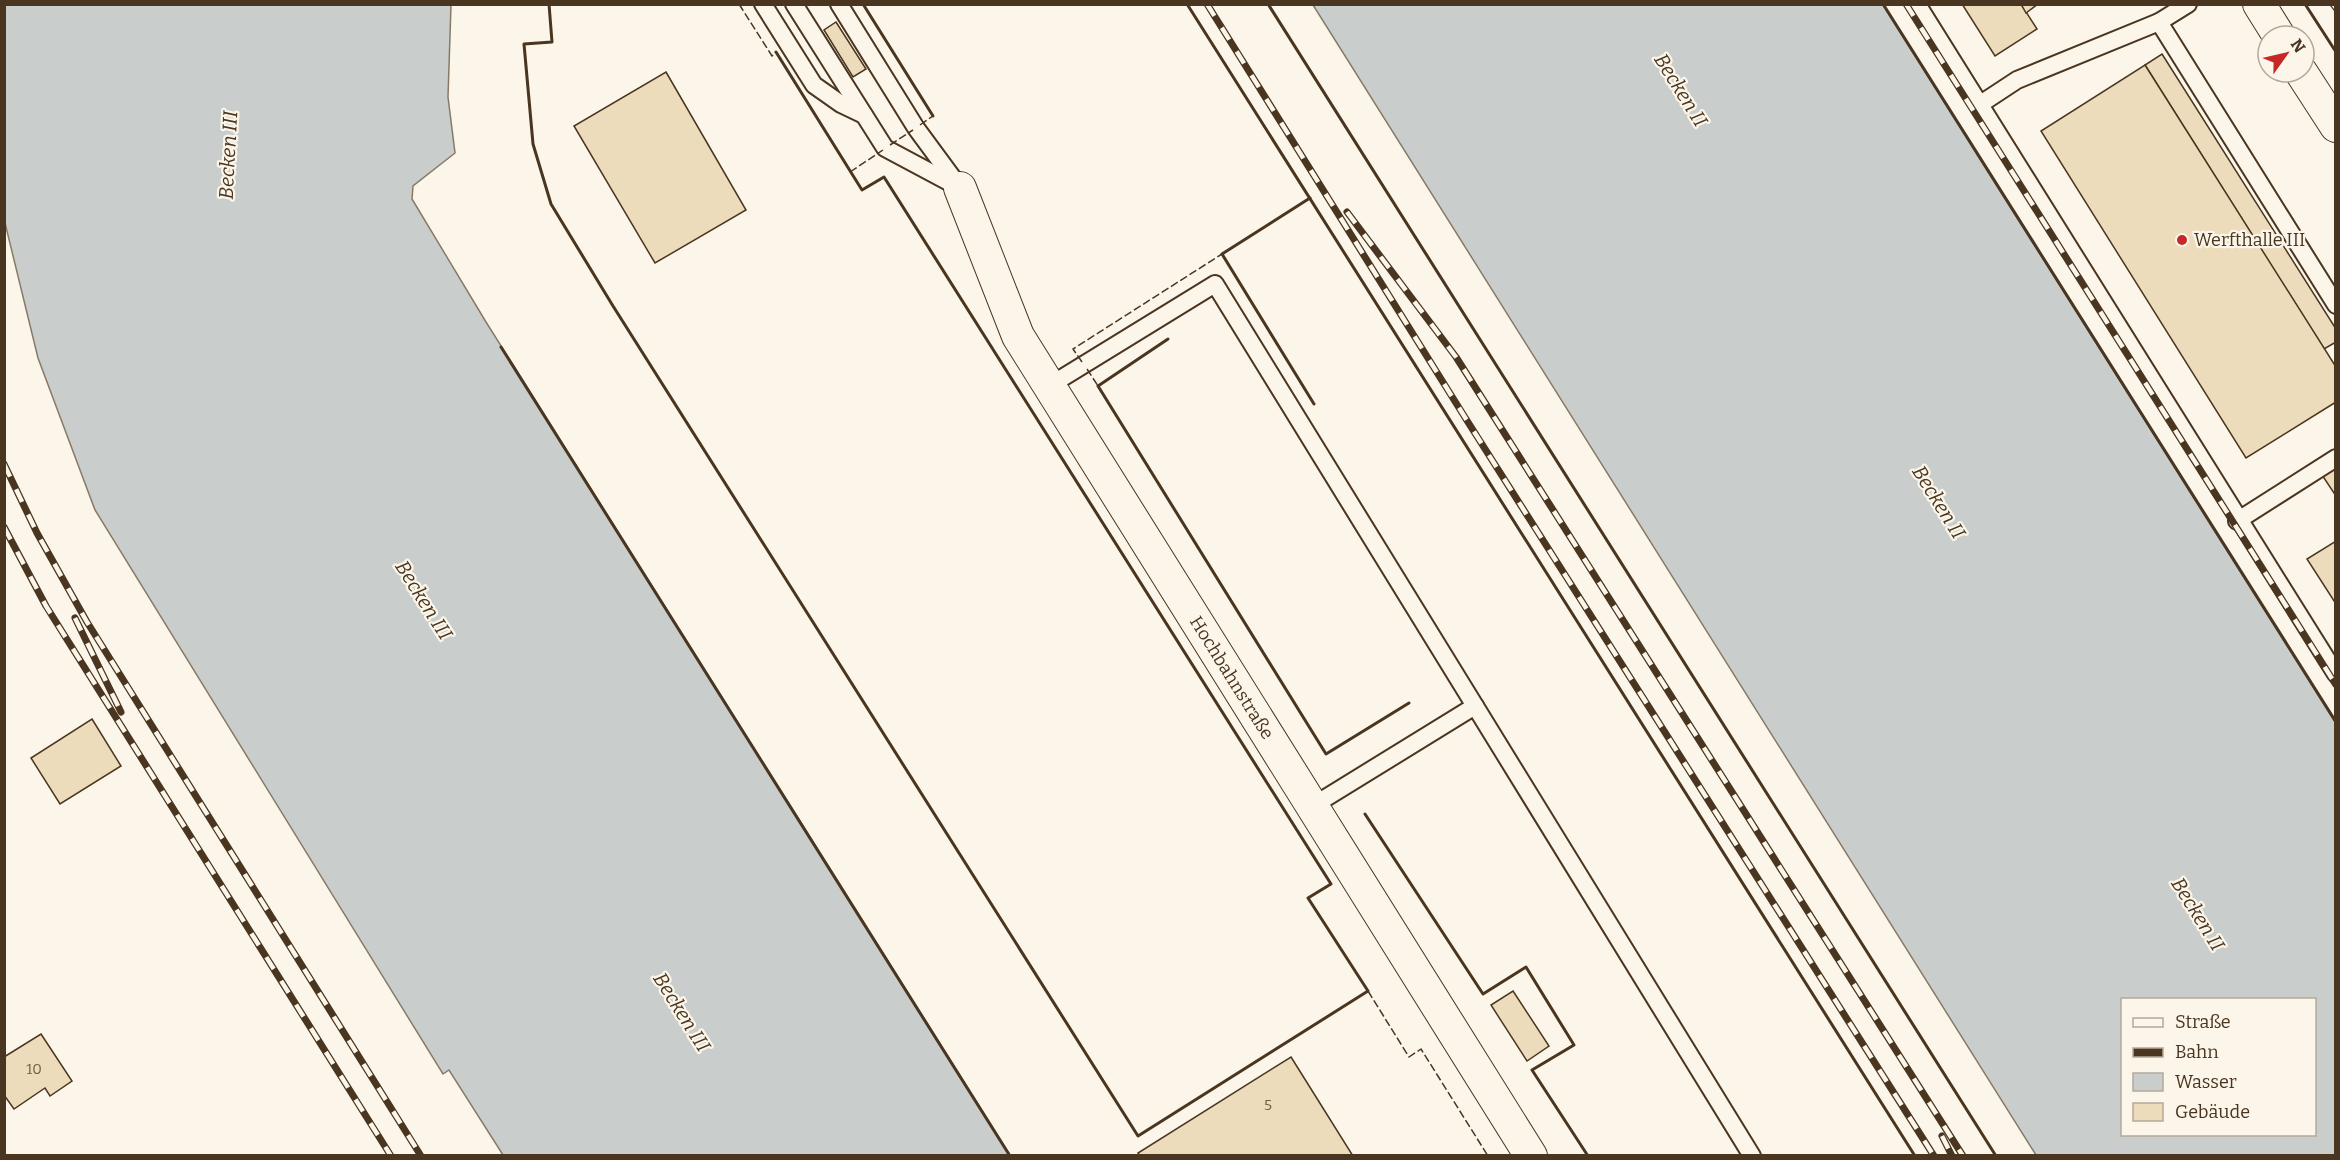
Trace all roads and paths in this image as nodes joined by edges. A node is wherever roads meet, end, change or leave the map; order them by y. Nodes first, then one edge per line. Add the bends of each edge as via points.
1 (763, 4) edge
2 (794, 4) edge
3 (839, 4) edge
4 (1917, 4) edge
5 (2188, 4) edge
6 (2259, 4) edge
7 (2159, 22) junction
8 (2272, 24) edge
9 (2309, 84) edge
10 (1979, 105) junction
11 (864, 115) junction
12 (2336, 126) edge
13 (960, 188) junction
14 (2336, 306) edge
15 (1049, 386) junction
16 (2336, 458) edge
17 (2237, 521) junction
18 (2336, 674) edge
19 (1475, 706) junction
20 (1311, 807) junction
21 (1531, 1155) edge
22 (1752, 1155) edge

1 - 11 lane via 814,85
2 - 11 lane
3 - 13 lane via 916,128
4 - 10 lane
5 - 7 lane
6 - 8 street
7 - 10 lane via 2017,80
7 - 14 lane
9 - 12 street
10 - 17 lane
11 - 13 lane via 885,148
13 - 15 street, Hochbahnstraße via 1018,336
15 - 19 lane via 1215,284
15 - 20 street, Hochbahnstraße
16 - 17 lane
17 - 18 lane
19 - 20 lane
19 - 22 lane
20 - 21 street, Hochbahnstraße

